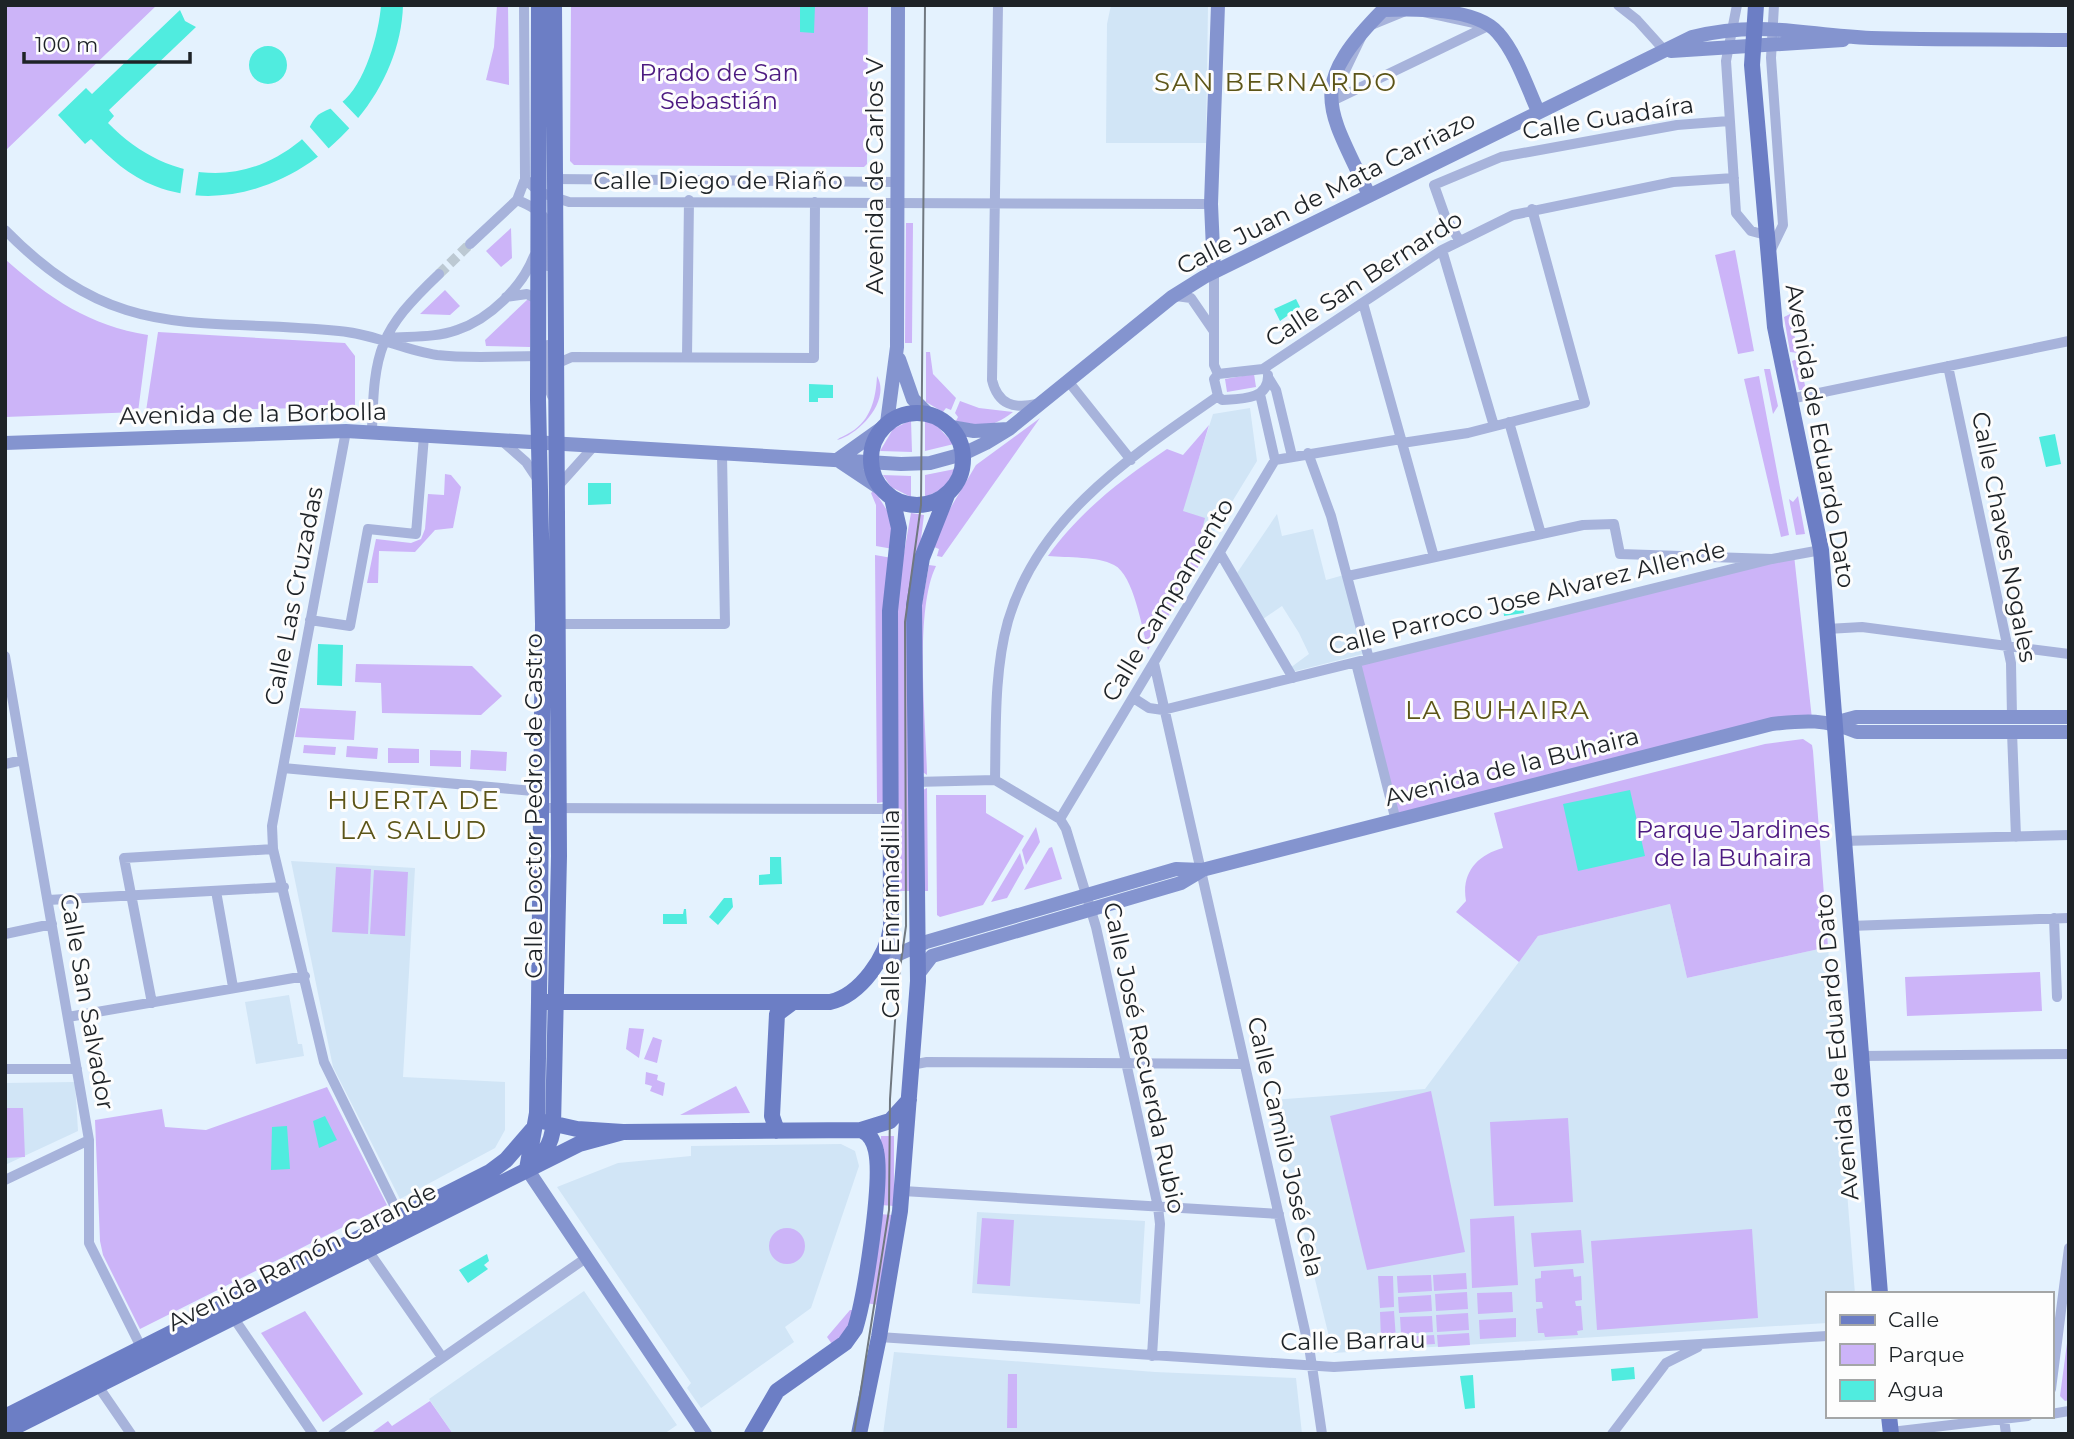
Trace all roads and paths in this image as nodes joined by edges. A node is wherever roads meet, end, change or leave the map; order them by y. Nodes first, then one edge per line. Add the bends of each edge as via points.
1 (524, 5) edge
2 (539, 5) edge
3 (554, 5) edge
4 (898, 5) edge
5 (998, 5) edge
6 (1217, 5) edge
7 (1618, 5) edge
8 (1737, 5) edge
9 (1756, 5) edge
10 (1774, 5) edge
11 (1382, 8) edge
12 (1410, 9) junction
13 (1488, 26) junction
14 (1366, 27) junction
15 (1771, 27) junction
16 (1733, 28) junction
17 (1868, 37) junction
18 (2069, 40) edge
19 (1771, 47) junction
20 (1665, 51) junction
21 (1751, 51) junction
22 (1724, 53) junction
23 (1330, 102) junction
24 (1538, 111) junction
25 (1729, 121) junction
26 (1734, 178) junction
27 (539, 182) junction
28 (898, 182) junction
29 (1368, 195) junction
30 (555, 198) junction
31 (517, 200) junction
32 (689, 200) junction
33 (815, 202) junction
34 (898, 202) junction
35 (1212, 204) junction
36 (996, 205) junction
37 (539, 209) junction
38 (1532, 209) junction
39 (5, 230) edge
40 (1766, 235) junction
41 (1459, 240) junction
42 (470, 244) tunnel mouth
43 (538, 246) junction
44 (1442, 250) junction
45 (1768, 256) junction
46 (1214, 272) junction
47 (439, 274) tunnel mouth
48 (555, 281) junction
49 (1172, 297) junction
50 (506, 298) junction
51 (538, 298) junction
52 (1363, 303) junction
53 (1214, 332) junction
54 (383, 339) junction
55 (2069, 341) edge
56 (897, 347) junction
57 (538, 356) junction
58 (687, 358) junction
59 (555, 364) junction
60 (1948, 366) junction
61 (1266, 373) junction
62 (1218, 374) junction
63 (1068, 381) junction
64 (1259, 394) junction
65 (1217, 396) junction
66 (1790, 399) junction
67 (1041, 403) junction
68 (555, 408) junction
69 (927, 413) junction
70 (1508, 422) junction
71 (884, 425) junction
72 (1494, 426) junction
73 (951, 427) junction
74 (1009, 429) junction
75 (346, 431) junction
76 (372, 432) junction
77 (424, 436) junction
78 (501, 439) junction
79 (548, 441) junction
80 (1401, 441) junction
81 (5, 443) edge
82 (594, 446) junction
83 (1308, 453) junction
84 (722, 454) junction
85 (963, 454) junction
86 (1292, 456) junction
87 (837, 460) junction
88 (1131, 460) junction
89 (1275, 460) junction
90 (870, 462) junction
91 (541, 485) junction
92 (559, 485) junction
93 (888, 495) junction
94 (947, 495) junction
95 (1541, 534) junction
96 (1821, 550) junction
97 (1220, 553) junction
98 (1434, 557) junction
99 (1772, 559) junction
100 (1348, 576) junction
101 (310, 620) junction
102 (550, 624) junction
103 (1827, 629) junction
104 (2007, 646) junction
105 (2069, 654) edge
106 (5, 656) edge
107 (1369, 659) junction
108 (1154, 663) junction
109 (1356, 663) junction
110 (1293, 678) junction
111 (1135, 699) junction
112 (1163, 710) junction
113 (2069, 717) edge
114 (1834, 723) junction
115 (2012, 724) junction
116 (2069, 732) edge
117 (23, 760) junction
118 (5, 764) edge
119 (283, 768) junction
120 (995, 780) junction
121 (915, 782) junction
122 (541, 800) junction
123 (559, 801) junction
124 (890, 809) junction
125 (1060, 819) junction
126 (1396, 821) junction
127 (2069, 835) edge
128 (2016, 837) junction
129 (1843, 841) junction
130 (274, 849) junction
131 (1202, 870) junction
132 (284, 887) junction
133 (216, 891) junction
134 (132, 896) junction
135 (48, 900) junction
136 (1089, 903) junction
137 (2054, 918) junction
138 (2069, 918) edge
139 (52, 924) junction
140 (1850, 926) junction
141 (5, 934) edge
142 (918, 944) junction
143 (878, 963) junction
144 (919, 973) junction
145 (304, 976) junction
146 (233, 987) junction
147 (2057, 997) dead end
148 (547, 1002) junction
149 (796, 1002) junction
150 (152, 1003) junction
151 (68, 1017) junction
152 (2069, 1054) edge
153 (1860, 1056) junction
154 (1126, 1063) junction
155 (1244, 1064) junction
156 (911, 1065) junction
157 (5, 1069) edge
158 (78, 1069) junction
159 (909, 1100) junction
160 (536, 1120) junction
161 (553, 1126) junction
162 (861, 1130) junction
163 (777, 1131) junction
164 (623, 1132) junction
165 (89, 1140) junction
166 (527, 1169) junction
167 (5, 1180) edge
168 (903, 1191) junction
169 (1158, 1207) junction
170 (1279, 1214) junction
171 (400, 1217) junction
172 (2069, 1248) edge
173 (367, 1249) junction
174 (586, 1258) junction
175 (1880, 1292) edge
176 (233, 1317) junction
177 (1826, 1336) edge
178 (879, 1337) junction
179 (1708, 1343) junction
180 (1658, 1346) junction
181 (141, 1347) junction
182 (1152, 1356) junction
183 (442, 1357) junction
184 (1666, 1363) junction
185 (1312, 1366) junction
186 (2053, 1373) edge
187 (98, 1386) junction
188 (5, 1417) edge
189 (2012, 1418) edge
190 (2004, 1419) junction
191 (1890, 1427) edge
192 (5, 1432) edge
193 (702, 1433) edge
194 (131, 1434) edge
195 (313, 1434) edge
196 (333, 1434) edge
197 (752, 1434) edge
198 (859, 1434) edge
199 (1321, 1434) edge
200 (1612, 1434) edge
201 (2007, 1434) edge

1 - 27 street
2 - 27 main road
3 - 27 main road
4 - 28 main road, Avenida de Carlos V
5 - 36 street
6 - 35 main road
7 - 20 street
8 - 16 street
9 - 21 main road, Avenida de Eduardo Dato
10 - 15 street, Avenida de Eduardo Dato
11 - 12 main road
11 - 14 main road
12 - 13 main road via 1458,15
12 - 14 street
13 - 23 street
13 - 24 main road via 1498,32
14 - 23 main road via 1334,75
15 - 16 main road, Calle Juan de Mata Carriazo
15 - 17 main road, Calle Juan de Mata Carriazo
15 - 19 street, Avenida de Eduardo Dato
16 - 20 main road, Calle Juan de Mata Carriazo via 1692,37
16 - 22 street
17 - 18 main road
17 - 19 main road
19 - 21 main road
19 - 45 street, Avenida de Eduardo Dato via 1783,225
20 - 22 main road
20 - 24 main road, Calle Juan de Mata Carriazo
21 - 22 main road
21 - 40 main road, Avenida de Eduardo Dato
22 - 25 street
23 - 29 main road via 1332,118
24 - 29 main road, Calle Juan de Mata Carriazo
25 - 26 street
25 - 41 street, Calle Guadaíra via 1677,125 1501,157 1434,185
26 - 38 street, Calle San Bernardo via 1673,182
26 - 40 street via 1736,213 1751,231
27 - 28 street, Calle Diego de Riaño
27 - 30 main road
27 - 31 street
27 - 37 main road
28 - 34 main road, Avenida de Carlos V
29 - 46 main road, Calle Juan de Mata Carriazo
30 - 32 street, Calle Diego de Riaño via 569,202
30 - 48 main road
31 - 37 street
31 - 42 street
32 - 33 street, Calle Diego de Riaño
32 - 58 street
33 - 34 street, Calle Diego de Riaño
33 - 58 street via 814,358
34 - 36 street, Calle Diego de Riaño
34 - 56 main road, Avenida de Carlos V
35 - 36 street
35 - 46 main road
36 - 67 street via 992,380 995,393 1004,402 1019,408
37 - 43 main road
37 - 48 street via 547,220 548,270
38 - 41 street, Calle San Bernardo
38 - 70 street via 1585,403
39 - 54 street via 65,282 142,317 202,325 340,331
40 - 45 main road, Avenida de Eduardo Dato
41 - 44 street, Calle San Bernardo
43 - 50 street via 525,278
43 - 51 main road
44 - 52 street, Calle San Bernardo
44 - 72 street
45 - 66 main road, Avenida de Eduardo Dato via 1775,327
46 - 49 main road, Calle Juan de Mata Carriazo
46 - 53 street
47 - 54 street via 404,307
48 - 59 main road
49 - 53 street via 1191,298
49 - 63 main road, Calle Juan de Mata Carriazo
50 - 51 street via 521,293
50 - 54 street via 459,330
51 - 57 main road
51 - 68 street via 548,309 548,386
52 - 61 street, Calle San Bernardo
52 - 80 street
53 - 62 street
54 - 57 street via 440,355
54 - 76 street
55 - 60 street
56 - 69 main road, Avenida de Carlos V via 905,383 915,403
56 - 71 main road, Avenida de Carlos V
57 - 79 main road
58 - 59 street via 572,357
59 - 68 main road
60 - 66 street
60 - 104 street, Calle Chaves Nogales
61 - 62 street
61 - 64 street via 1266,387
61 - 86 street via 1276,390
62 - 65 street via 1214,379
63 - 67 main road, Calle Juan de Mata Carriazo
63 - 88 street
64 - 65 street via 1222,400
64 - 89 street
65 - 88 street
66 - 96 main road, Avenida de Eduardo Dato
67 - 74 main road, Calle Juan de Mata Carriazo
68 - 79 main road
69 - 71 main road via 900,415
69 - 73 main road
70 - 72 street
70 - 95 street
71 - 87 main road
71 - 90 main road
72 - 80 street
73 - 74 main road
73 - 85 main road
74 - 85 main road, Calle Juan de Mata Carriazo
75 - 76 main road, Avenida de la Borbolla
75 - 81 main road, Avenida de la Borbolla
75 - 101 street, Calle Las Cruzadas
76 - 77 main road, Avenida de la Borbolla
77 - 78 main road, Avenida de la Borbolla
77 - 101 street via 416,534 368,529 350,626
78 - 79 main road, Avenida de la Borbolla
78 - 91 street via 526,462
79 - 82 main road, Avenida de la Borbolla
79 - 91 main road, Calle Doctor Pedro de Castro
79 - 92 main road, Calle Doctor Pedro de Castro
80 - 83 street
80 - 98 street
82 - 84 main road, Avenida de la Borbolla
82 - 92 street
83 - 86 street
83 - 100 street
84 - 87 main road, Avenida de la Borbolla
84 - 102 street via 725,624
85 - 90 main road, Avenida de la Borbolla via 930,463
85 - 94 main road, Calle Enramadilla via 960,475
86 - 89 street
87 - 90 main road, Avenida de la Borbolla
87 - 93 main road
88 - 120 street via 1064,518 1021,585 1000,661
89 - 97 street, Calle Campamento
90 - 93 main road, Calle Enramadilla
91 - 102 main road, Calle Doctor Pedro de Castro
92 - 102 main road, Calle Doctor Pedro de Castro
93 - 94 main road via 921,505
93 - 124 main road, Calle Enramadilla via 899,528 890,611
94 - 121 main road, Calle Enramadilla via 922,558 914,605
95 - 98 street
95 - 99 street via 1614,524 1620,554
96 - 99 street
96 - 103 main road, Avenida de Eduardo Dato
97 - 108 street, Calle Campamento
97 - 110 street
98 - 100 street
99 - 107 street, Calle Parroco Jose Alvarez Allende
100 - 107 street
101 - 119 street, Calle Las Cruzadas
102 - 122 main road, Calle Doctor Pedro de Castro
102 - 123 main road, Calle Doctor Pedro de Castro
103 - 104 street via 1862,627
103 - 114 main road, Avenida de Eduardo Dato
104 - 105 street
104 - 115 street, Calle Chaves Nogales
106 - 117 street, Calle San Salvador
107 - 109 street, Calle Parroco Jose Alvarez Allende
108 - 111 street, Calle Campamento
108 - 112 street, Calle Camilo José Cela
109 - 110 street, Calle Parroco Jose Alvarez Allende
109 - 126 street
110 - 112 street, Calle Parroco Jose Alvarez Allende
111 - 112 street
111 - 125 street, Calle Campamento
112 - 131 street, Calle Camilo José Cela
113 - 115 main road, Avenida de la Buhaira
114 - 115 main road, Avenida de la Buhaira via 1856,717
114 - 126 main road, Avenida de la Buhaira via 1812,719 1772,724
114 - 129 main road, Avenida de Eduardo Dato
115 - 116 main road, Avenida de la Buhaira
115 - 128 street, Calle Chaves Nogales
117 - 118 street
117 - 135 street, Calle San Salvador
119 - 122 street
119 - 130 street, Calle Las Cruzadas via 272,826
120 - 121 street
120 - 125 street
121 - 142 main road, Calle Enramadilla
122 - 123 street
122 - 123 street
122 - 148 main road, Calle Doctor Pedro de Castro
123 - 124 street
123 - 148 main road, Calle Doctor Pedro de Castro
124 - 143 main road, Calle Enramadilla via 891,927
125 - 136 street, Calle José Recuerda Rubio
126 - 131 main road, Avenida de la Buhaira
127 - 128 street
128 - 129 street
129 - 140 main road, Avenida de Eduardo Dato
130 - 132 street, Calle Las Cruzadas
130 - 134 street via 124,858
131 - 136 main road, Avenida de la Buhaira via 1177,869
131 - 155 street, Calle Camilo José Cela
132 - 133 street
132 - 145 street, Calle Las Cruzadas
133 - 134 street
133 - 146 street
134 - 135 street
134 - 150 street
135 - 139 street, Calle San Salvador
136 - 142 main road, Avenida de la Buhaira
136 - 144 main road, Avenida de la Buhaira via 932,956
136 - 154 street, Calle José Recuerda Rubio
137 - 138 street
137 - 140 street
137 - 147 street
139 - 141 street
139 - 151 street, Calle San Salvador
140 - 153 main road, Avenida de Eduardo Dato
142 - 143 main road, Avenida de la Buhaira
142 - 144 main road, Calle Enramadilla
143 - 149 main road via 835,1001
144 - 156 main road, Calle Enramadilla
145 - 146 street
145 - 171 street, Calle Las Cruzadas via 324,1062
146 - 150 street
148 - 149 main road
148 - 160 main road, Calle Doctor Pedro de Castro
148 - 161 main road, Calle Doctor Pedro de Castro
149 - 163 main road via 777,1014 772,1116
150 - 151 street
151 - 158 street, Calle San Salvador
152 - 153 street
153 - 175 main road, Avenida de Eduardo Dato
154 - 155 street
154 - 156 street
154 - 169 street, Calle José Recuerda Rubio
155 - 170 street, Calle Camilo José Cela
156 - 159 main road, Calle Enramadilla
157 - 158 street
158 - 165 street, Calle San Salvador
159 - 162 main road via 890,1121
159 - 168 main road, Calle Enramadilla
160 - 161 main road
160 - 166 main road, Calle Doctor Pedro de Castro
160 - 171 main road, Avenida Ramón Carande via 522,1144 490,1172
161 - 164 main road, Avenida Ramón Carande
161 - 166 main road via 547,1151
162 - 163 main road, Avenida Ramón Carande
162 - 197 main road via 875,1146 877,1185 853,1333 777,1391
163 - 164 main road, Avenida Ramón Carande
164 - 166 main road, Avenida Ramón Carande via 579,1144
165 - 167 street
165 - 181 street, Calle San Salvador via 89,1243
166 - 173 main road, Avenida Ramón Carande
166 - 174 main road
168 - 169 street
168 - 178 main road, Calle Enramadilla
169 - 170 street
169 - 182 street, Calle José Recuerda Rubio
170 - 185 street, Calle Camilo José Cela
171 - 181 main road, Avenida Ramón Carande
172 - 186 street
173 - 176 main road, Avenida Ramón Carande
173 - 183 street
174 - 183 street
174 - 193 main road
176 - 187 main road, Avenida Ramón Carande
176 - 195 street
177 - 179 street, Calle Barrau
178 - 182 street, Calle Barrau
178 - 198 main road, Calle Enramadilla
179 - 180 street, Calle Barrau
179 - 184 street
180 - 184 street
180 - 185 street, Calle Barrau
181 - 188 main road, Avenida Ramón Carande
182 - 185 street, Calle Barrau
183 - 196 street
184 - 200 street
185 - 199 street, Calle Camilo José Cela
187 - 192 main road, Avenida Ramón Carande
187 - 194 street
189 - 190 street
190 - 191 street
190 - 201 street

